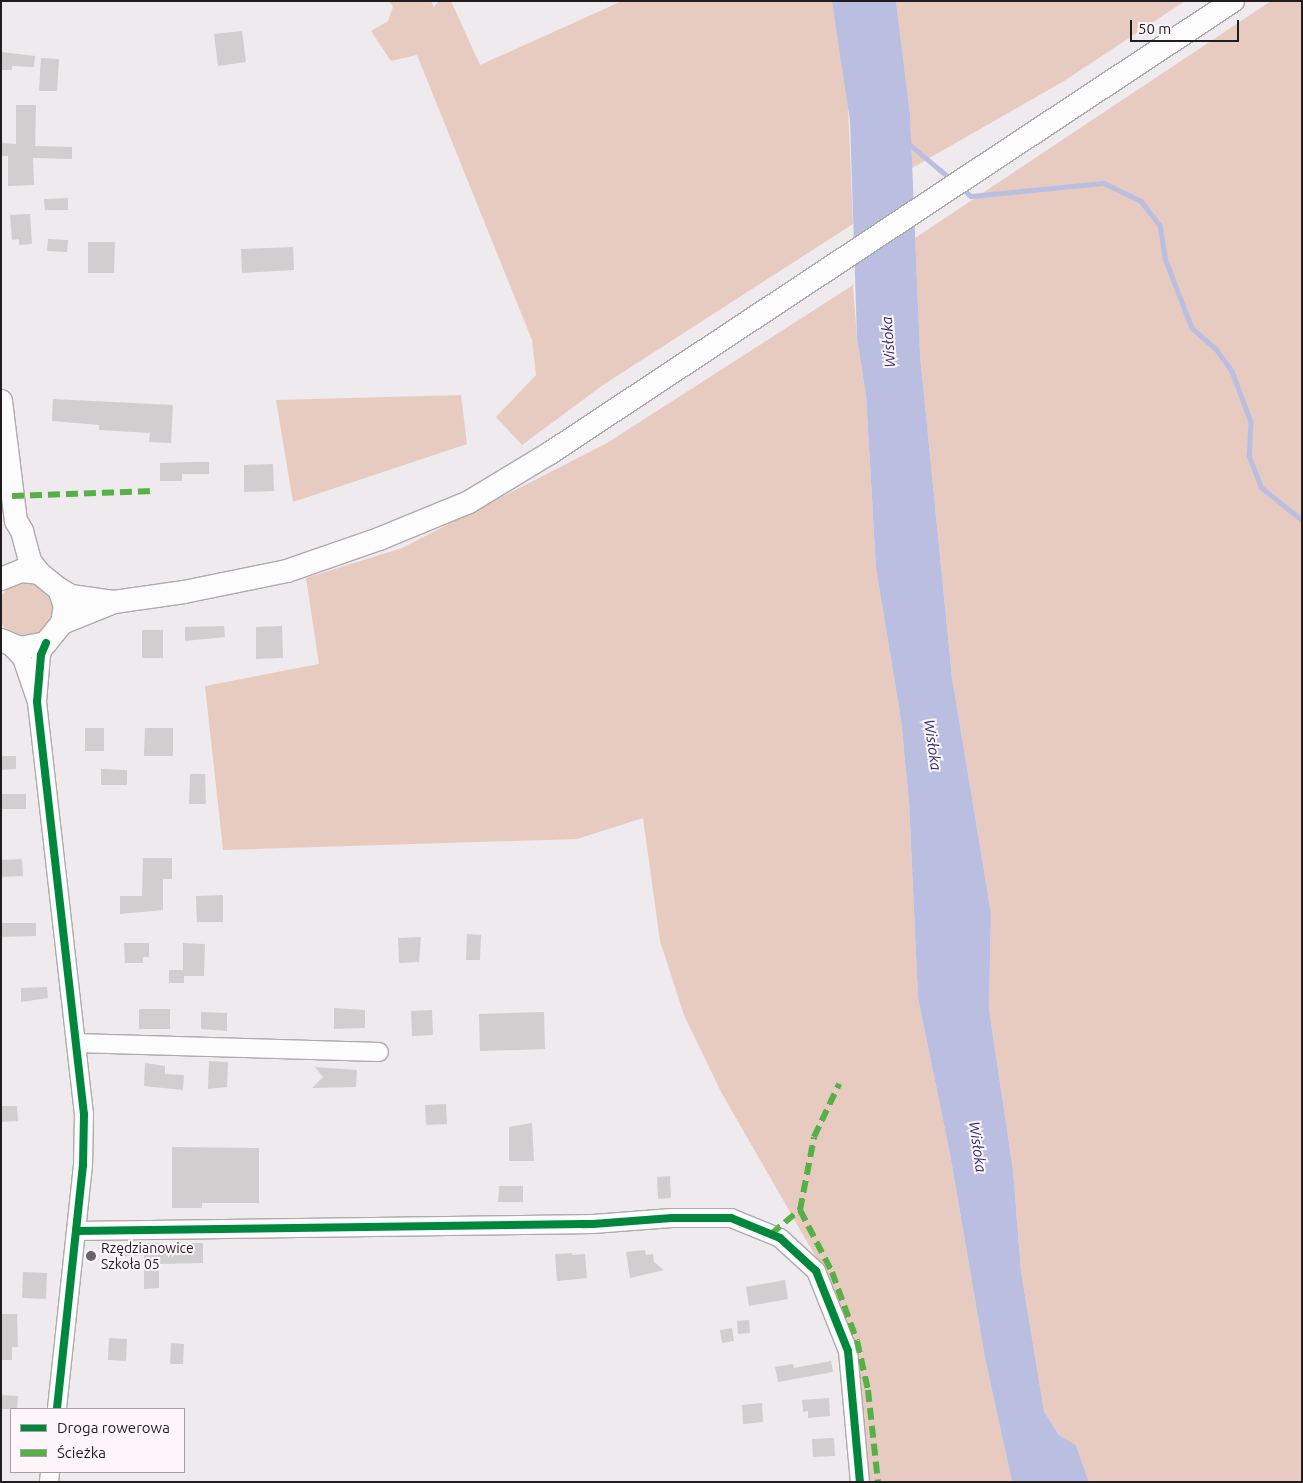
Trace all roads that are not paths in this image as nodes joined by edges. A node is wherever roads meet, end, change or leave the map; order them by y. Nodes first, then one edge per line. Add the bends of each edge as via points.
1 (1233, 1) edge
2 (1, 401) edge
3 (16, 521) junction
4 (39, 573) junction
5 (2, 579) edge
6 (59, 589) junction
7 (114, 602) junction
8 (62, 623) junction
9 (6, 643) edge
10 (46, 643) junction
11 (37, 702) junction
12 (76, 1043) junction
13 (379, 1052) dead end
14 (76, 1232) junction
15 (57, 1408) edge
16 (860, 1482) edge

1 - 7 main road via 550,453 469,502 379,539 287,571 184,592
2 - 3 main road
3 - 4 main road via 30,561
3 - 5 main road via 12,533 11,564
4 - 5 main road via 21,571
4 - 6 main road
6 - 7 main road via 71,596
6 - 8 main road via 65,606
7 - 8 main road
8 - 10 main road
9 - 10 main road via 30,648
9 - 11 street via 22,658
10 - 11 street via 41,655
11 - 12 street
12 - 13 street
12 - 14 street via 84,1114
14 - 15 street
14 - 16 street via 583,1224 731,1218 780,1238 816,1272 848,1350

